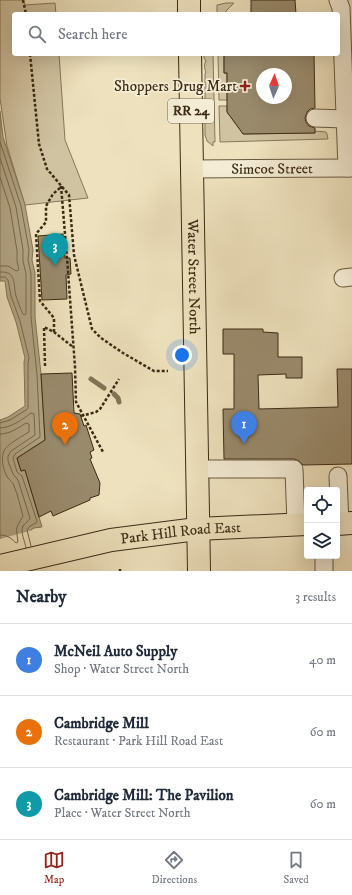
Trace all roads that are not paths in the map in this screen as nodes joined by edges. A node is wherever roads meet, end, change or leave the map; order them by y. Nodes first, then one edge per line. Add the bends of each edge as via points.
1 (189, 0) edge
2 (338, 0) edge
3 (189, 12) edge
4 (190, 56) edge
5 (315, 118) dead end
6 (345, 119) junction
7 (192, 168) junction
8 (349, 168) edge
9 (197, 470) junction
10 (338, 476) dead end
11 (302, 524) edge
12 (343, 524) edge
13 (197, 529) junction
14 (324, 559) edge
15 (0, 566) edge
16 (199, 571) edge
17 (324, 571) edge

1 - 3 main road
2 - 6 street via 341,8
4 - 7 main road, Water Street North / RR 24
5 - 6 street
6 - 8 street
7 - 8 street, Simcoe Street
7 - 9 main road, Water Street North / RR 24
9 - 11 street via 294,469
9 - 13 main road, Water Street North / RR 24
10 - 12 street
11 - 13 main road, Park Hill Road East
13 - 15 main road, Park Hill Road East via 111,540
13 - 16 main road, Water Street North / RR 24
14 - 17 street

